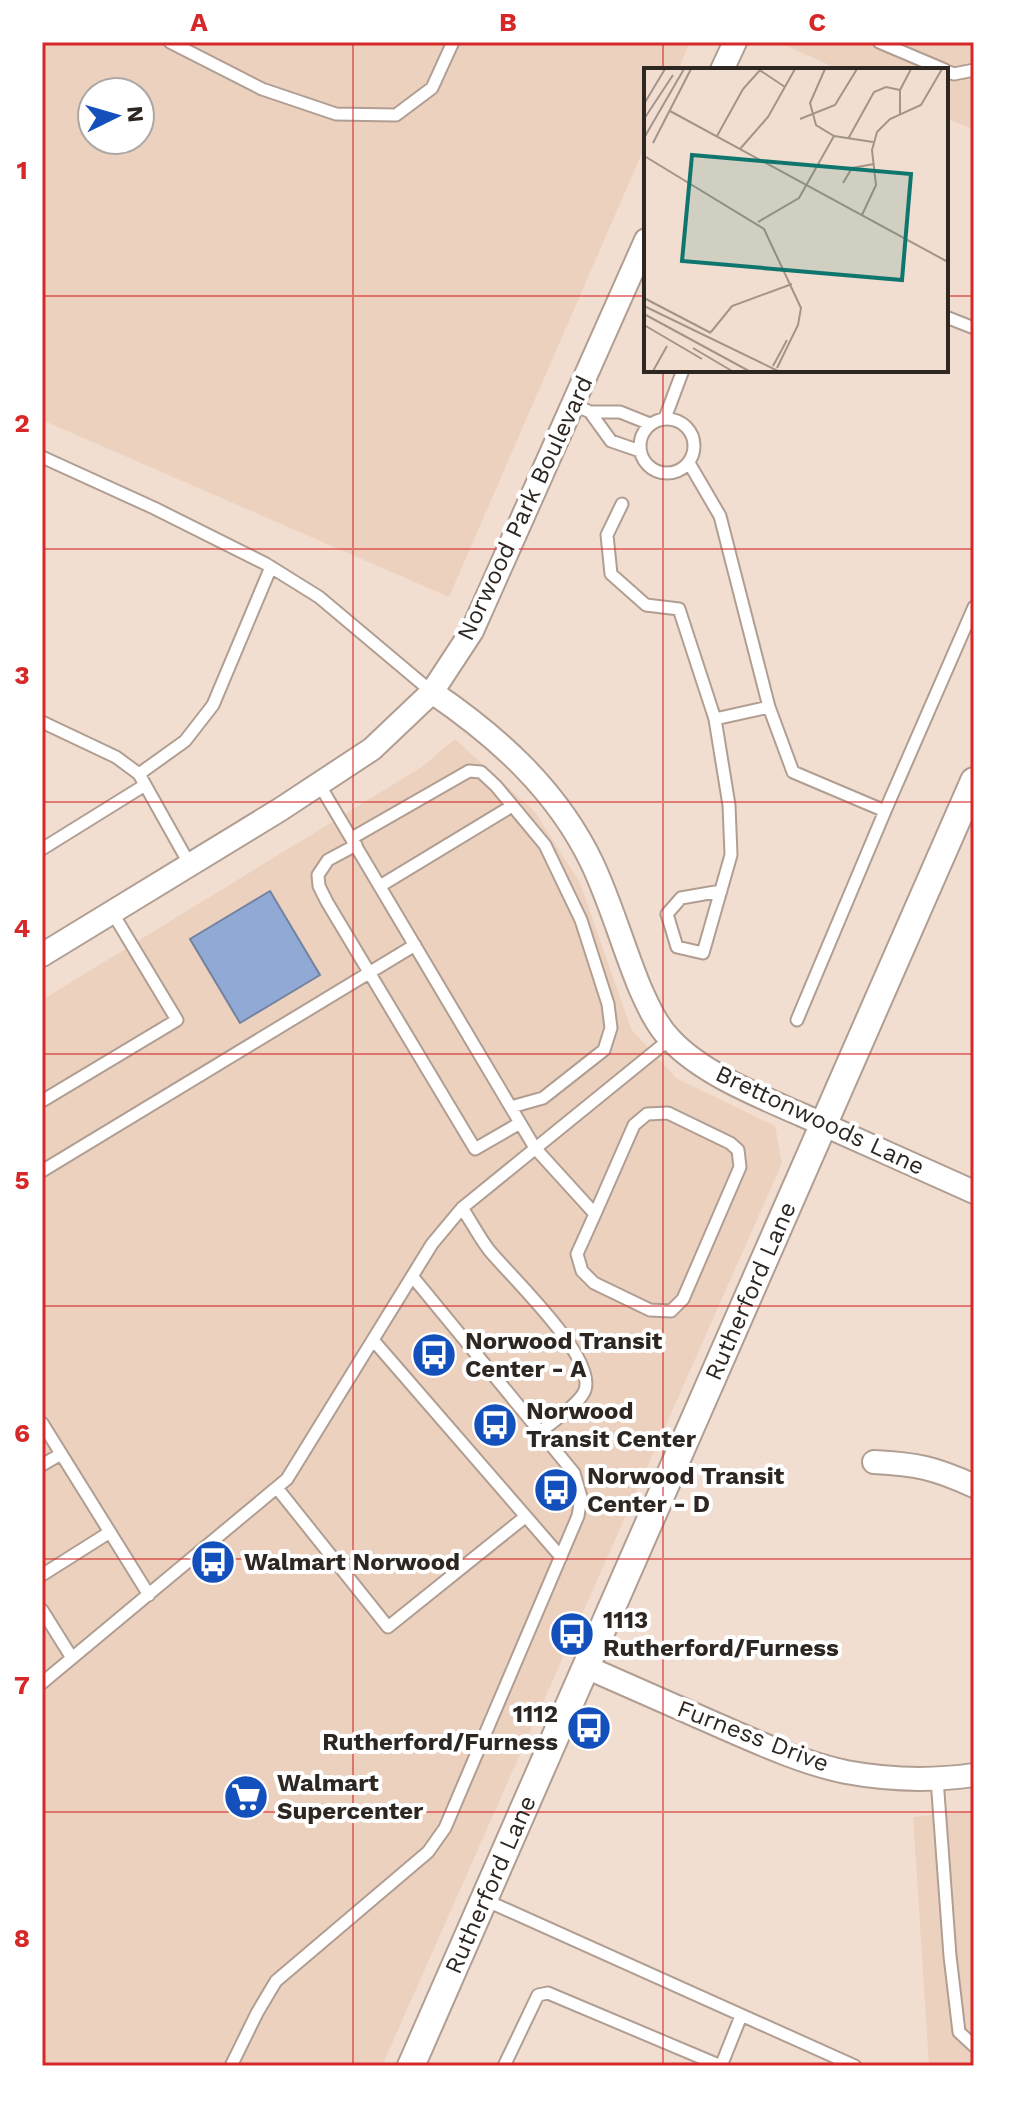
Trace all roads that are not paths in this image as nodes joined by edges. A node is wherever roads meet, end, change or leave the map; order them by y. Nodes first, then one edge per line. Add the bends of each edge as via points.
1 (170, 42) edge
2 (453, 42) edge
3 (735, 42) edge
4 (879, 42) edge
5 (723, 68) edge
6 (940, 68) edge
7 (974, 70) edge
8 (948, 71) edge
9 (644, 245) edge
10 (948, 318) edge
11 (974, 328) edge
12 (682, 372) edge
13 (582, 408) junction
14 (665, 418) junction
15 (650, 424) junction
16 (640, 451) junction
17 (42, 457) edge
18 (689, 463) junction
19 (622, 504) dead end
20 (271, 567) junction
21 (974, 607) edge
22 (432, 692) junction
23 (769, 707) junction
24 (715, 719) junction
25 (42, 722) edge
26 (142, 779) junction
27 (974, 781) edge
28 (319, 784) junction
29 (512, 806) junction
30 (885, 811) junction
31 (354, 841) junction
32 (42, 849) edge
33 (190, 865) junction
34 (380, 886) junction
35 (721, 891) junction
36 (112, 912) junction
37 (415, 945) junction
38 (42, 955) edge
39 (369, 972) junction
40 (797, 1020) dead end
41 (670, 1039) junction
42 (42, 1101) edge
43 (511, 1107) junction
44 (520, 1123) junction
45 (824, 1125) junction
46 (535, 1148) junction
47 (42, 1171) edge
48 (974, 1192) edge
49 (462, 1208) junction
50 (595, 1214) junction
51 (412, 1276) junction
52 (373, 1340) junction
53 (42, 1423) edge
54 (540, 1432) junction
55 (61, 1454) junction
56 (874, 1462) dead end
57 (42, 1465) edge
58 (974, 1486) edge
59 (277, 1488) junction
60 (525, 1517) junction
61 (110, 1532) junction
62 (561, 1557) junction
63 (42, 1575) edge
64 (149, 1595) junction
65 (42, 1610) edge
66 (72, 1658) junction
67 (586, 1667) junction
68 (42, 1683) edge
69 (974, 1775) edge
70 (937, 1779) junction
71 (484, 1900) junction
72 (741, 2016) junction
73 (974, 2046) edge
74 (231, 2066) edge
75 (411, 2066) edge
76 (504, 2066) edge
77 (721, 2066) edge
78 (855, 2066) edge

1 - 2 lane via 262,89 336,114 396,115 432,88
3 - 5 street
4 - 6 lane
7 - 8 lane
9 - 13 street, Norwood Park Boulevard
10 - 11 lane
12 - 14 lane
13 - 15 lane via 620,412
13 - 16 lane via 611,441
13 - 22 street, Norwood Park Boulevard via 472,631
14 - 15 lane
14 - 18 lane via 683,423 694,438
15 - 16 lane
16 - 18 lane via 657,471 674,473
17 - 20 lane
18 - 23 lane via 720,516
19 - 24 lane via 607,535 611,574 646,605 679,609
20 - 22 lane via 319,597
20 - 26 lane via 213,705 185,741
21 - 30 lane
22 - 28 street, Norwood Park Boulevard via 372,749
22 - 41 street, Brettonwoods Lane via 513,755 563,812 592,864 649,1009
23 - 24 lane
23 - 30 lane via 793,772
24 - 35 lane via 731,855
25 - 26 lane via 116,757
26 - 32 lane
26 - 33 lane
27 - 45 street, Rutherford Lane
28 - 31 lane
28 - 33 street, Norwood Park Boulevard
29 - 31 lane via 481,772 469,771
29 - 34 lane
29 - 43 lane via 545,845 581,920 611,1028 604,1050 543,1098
30 - 40 lane
31 - 34 lane
31 - 39 lane via 328,860 318,875 319,886
33 - 36 street, Norwood Park Boulevard
34 - 37 lane
35 - 35 lane via 703,953 677,947 667,914 681,898
36 - 38 street, Norwood Park Boulevard
36 - 42 lane via 177,1020
37 - 39 lane
37 - 43 lane
39 - 44 lane via 475,1149
39 - 47 lane
41 - 45 street, Brettonwoods Lane via 737,1086
41 - 46 lane
43 - 44 lane
44 - 46 lane
45 - 48 street, Brettonwoods Lane
45 - 67 street, Rutherford Lane
46 - 49 lane
46 - 50 lane
49 - 51 lane
49 - 54 lane via 487,1247 553,1321 586,1374 581,1398
50 - 50 lane via 634,1125 647,1114 668,1113 738,1150 740,1167 683,1299 671,1311 650,1310 594,1283 582,1271 577,1254
51 - 52 lane
51 - 54 lane
52 - 59 lane
52 - 60 lane
53 - 55 lane
54 - 62 lane via 574,1473 581,1497
55 - 57 lane
55 - 61 lane
56 - 58 street via 929,1467
59 - 60 lane via 388,1627
59 - 64 lane
60 - 62 lane
61 - 63 lane
61 - 64 lane
62 - 74 lane via 445,1828 428,1852 276,1981
64 - 66 lane
65 - 66 lane
66 - 68 lane
67 - 70 street, Furness Drive via 808,1762 884,1777
67 - 71 street, Rutherford Lane
69 - 70 street, Furness Drive
70 - 73 lane via 959,2032
71 - 72 lane
71 - 75 street, Rutherford Lane
72 - 77 lane
72 - 78 lane
76 - 77 lane via 538,1995 548,1993

